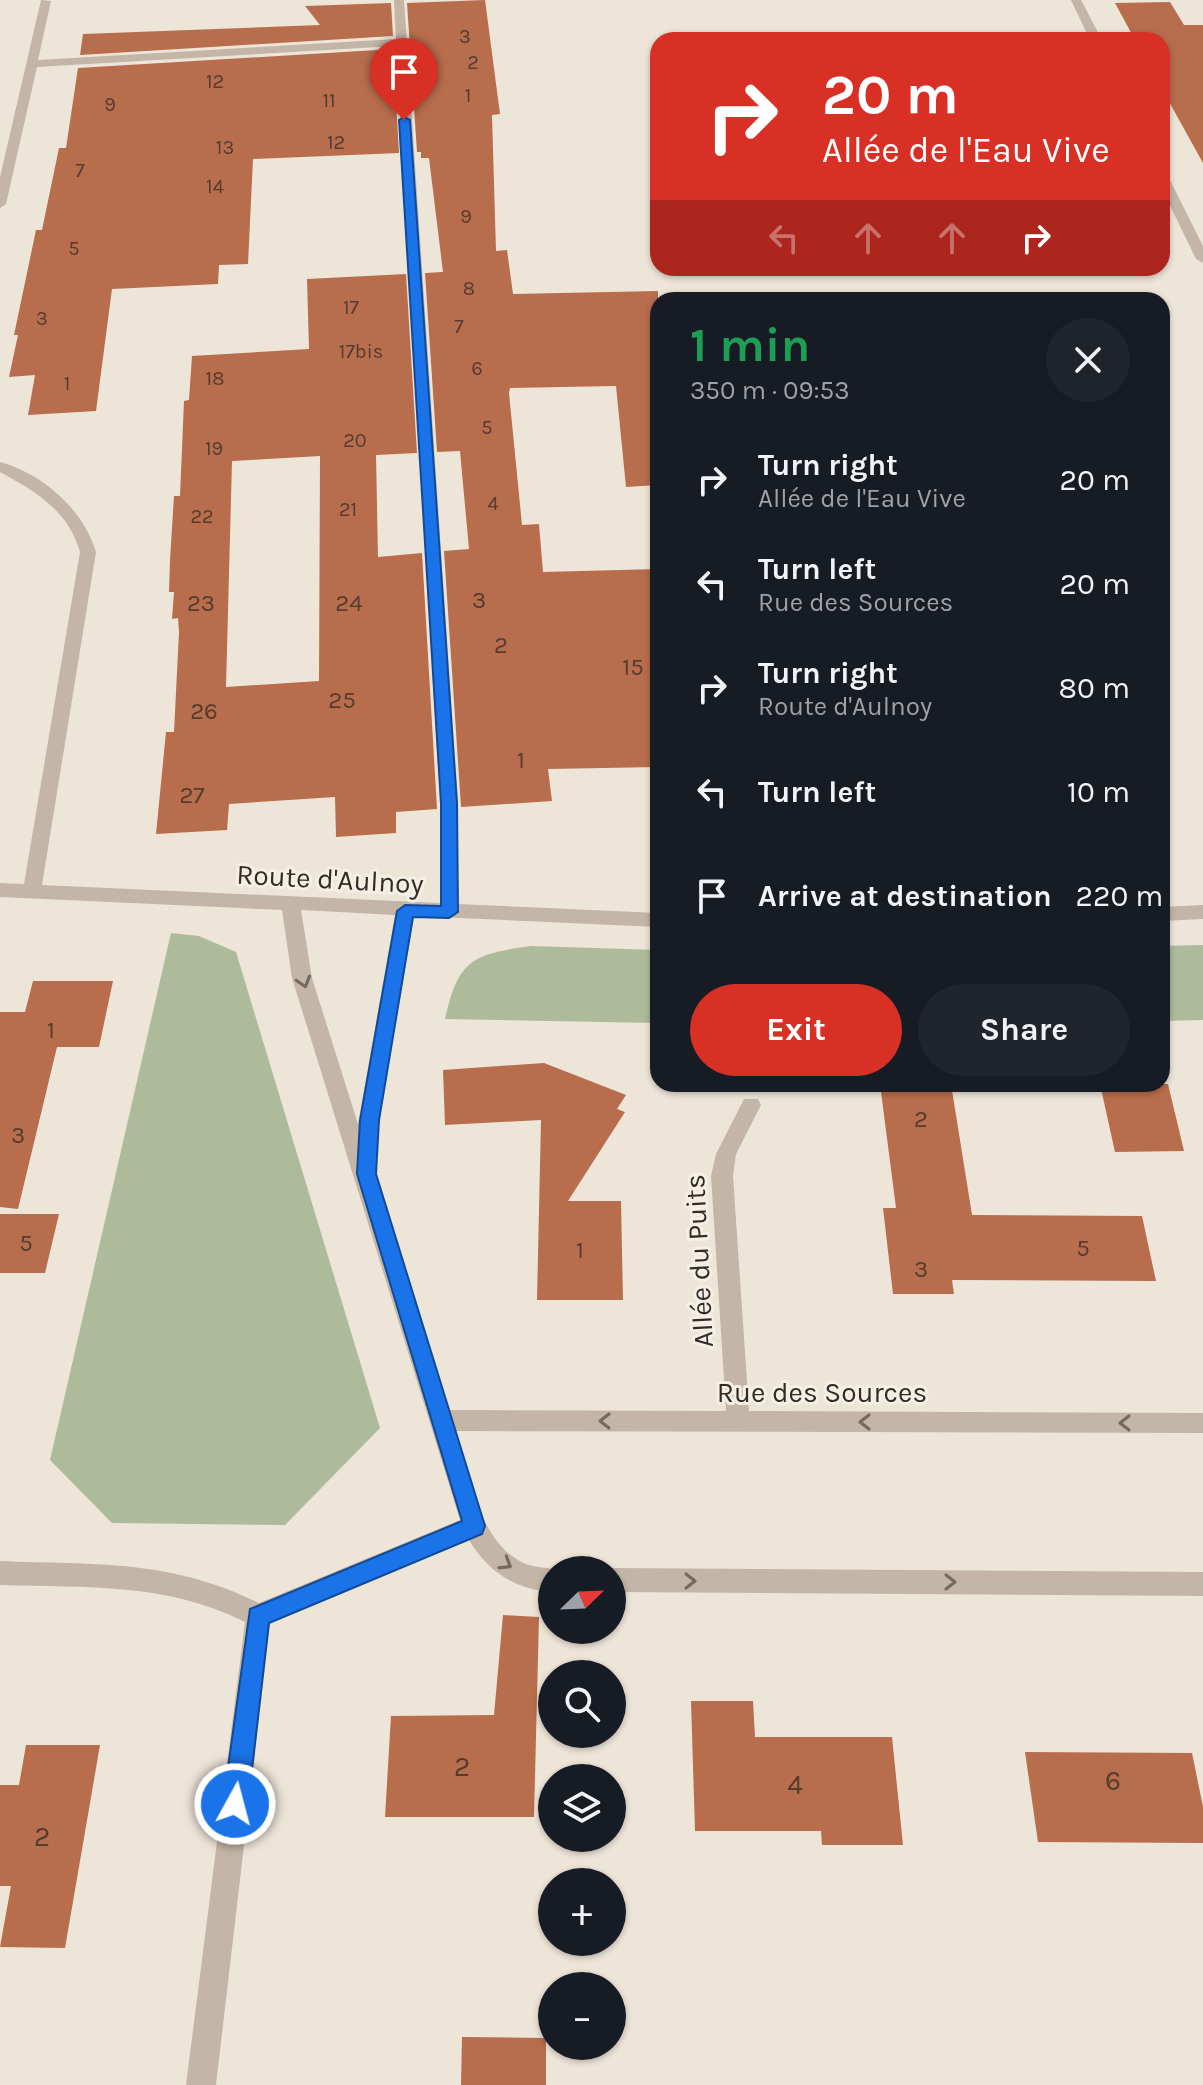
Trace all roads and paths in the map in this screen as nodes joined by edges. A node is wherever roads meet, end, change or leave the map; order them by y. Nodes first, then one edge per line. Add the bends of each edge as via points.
1 (399, 0) edge
2 (1076, 0) edge
3 (46, 1) edge
4 (1092, 32) edge
5 (400, 42) junction
6 (33, 64) junction
7 (1170, 192) edge
8 (0, 204) edge
9 (1203, 259) edge
10 (0, 466) edge
11 (0, 890) edge
12 (32, 892) junction
13 (291, 906) junction
14 (405, 911) junction
15 (449, 912) junction
16 (1203, 912) edge
17 (1170, 914) edge
18 (650, 920) edge
19 (751, 1105) dead end
20 (366, 1174) junction
21 (440, 1420) junction
22 (738, 1421) junction
23 (1203, 1423) edge
24 (474, 1526) junction
25 (0, 1573) edge
26 (538, 1577) edge
27 (626, 1580) edge
28 (1203, 1584) edge
29 (258, 1616) junction
30 (201, 2085) edge

1 - 5 street
2 - 4 street
3 - 6 street
5 - 6 street
5 - 15 street via 449,803
6 - 8 street
7 - 9 street
10 - 12 street via 60,503 79,526 88,552
11 - 12 street, Route d'Aulnoy
12 - 13 street, Route d'Aulnoy
13 - 14 street, Route d'Aulnoy
13 -> 20 street via 302,978
14 - 15 street, Route d'Aulnoy
14 - 20 street via 369,1120
15 - 18 street, Route d'Aulnoy
16 - 17 street
19 - 22 street, Allée du Puits via 726,1154 722,1176
20 - 21 street
22 -> 21 street, Rue des Sources
21 - 24 street
23 -> 22 street, Rue des Sources
24 -> 26 street via 498,1562
24 - 29 street
25 - 29 street via 188,1586
27 -> 28 street
29 - 30 street

